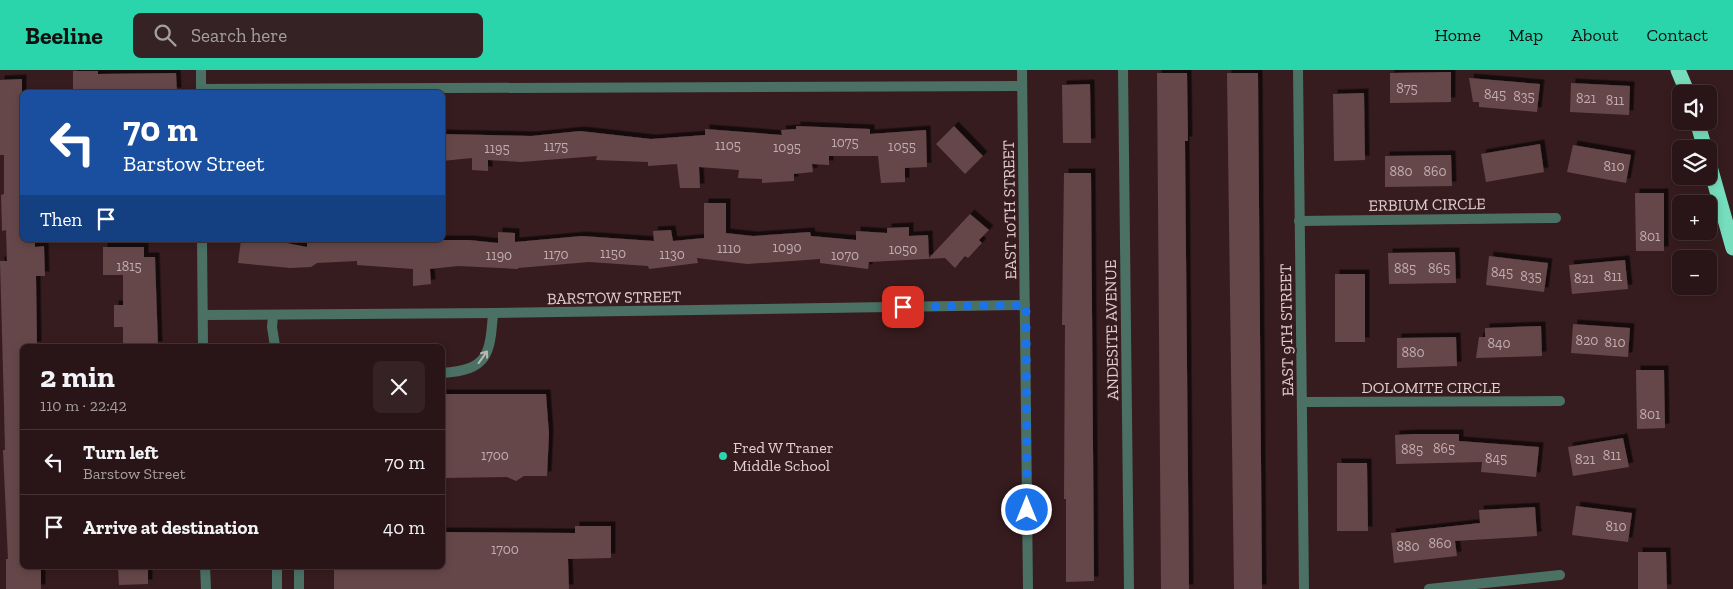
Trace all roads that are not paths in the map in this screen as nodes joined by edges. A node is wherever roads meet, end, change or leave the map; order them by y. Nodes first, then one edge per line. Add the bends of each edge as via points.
1 (201, 70) edge
2 (1022, 70) edge
3 (1123, 70) edge
4 (1298, 70) edge
5 (1678, 70) edge
6 (1684, 85) edge
7 (1022, 86) junction
8 (201, 90) edge
9 (365, 90) edge
10 (1715, 185) edge
11 (1556, 218) dead end
12 (1299, 221) junction
13 (202, 242) edge
14 (1733, 248) edge
15 (1026, 305) junction
16 (493, 314) junction
17 (203, 315) junction
18 (273, 316) junction
19 (203, 344) edge
20 (275, 344) edge
21 (445, 373) edge
22 (1560, 401) dead end
23 (1302, 402) junction
24 (205, 569) edge
25 (277, 569) edge
26 (299, 569) edge
27 (1560, 575) dead end
28 (206, 589) edge
29 (277, 589) edge
30 (299, 589) edge
31 (1028, 589) edge
32 (1130, 589) edge
33 (1304, 589) edge
34 (1429, 589) edge

1 - 8 street
2 - 7 street, EAST 10TH STREET
3 - 32 street, ANDESITE AVENUE
4 - 12 street, EAST 9TH STREET
5 - 6 highway
7 - 9 street
7 - 15 street, EAST 10TH STREET
10 - 14 highway
11 - 12 street, ERBIUM CIRCLE
12 - 23 street, EAST 9TH STREET
13 - 17 street
15 - 16 street, BARSTOW STREET
15 - 31 street, EAST 10TH STREET
16 - 18 street, BARSTOW STREET
21 -> 16 street via 468,371 483,360 491,342
17 - 18 street, BARSTOW STREET
17 - 19 street
18 - 20 street
22 - 23 street, DOLOMITE CIRCLE
23 - 33 street, EAST 9TH STREET
24 - 28 street
25 - 29 street
26 - 30 street
27 - 34 street

